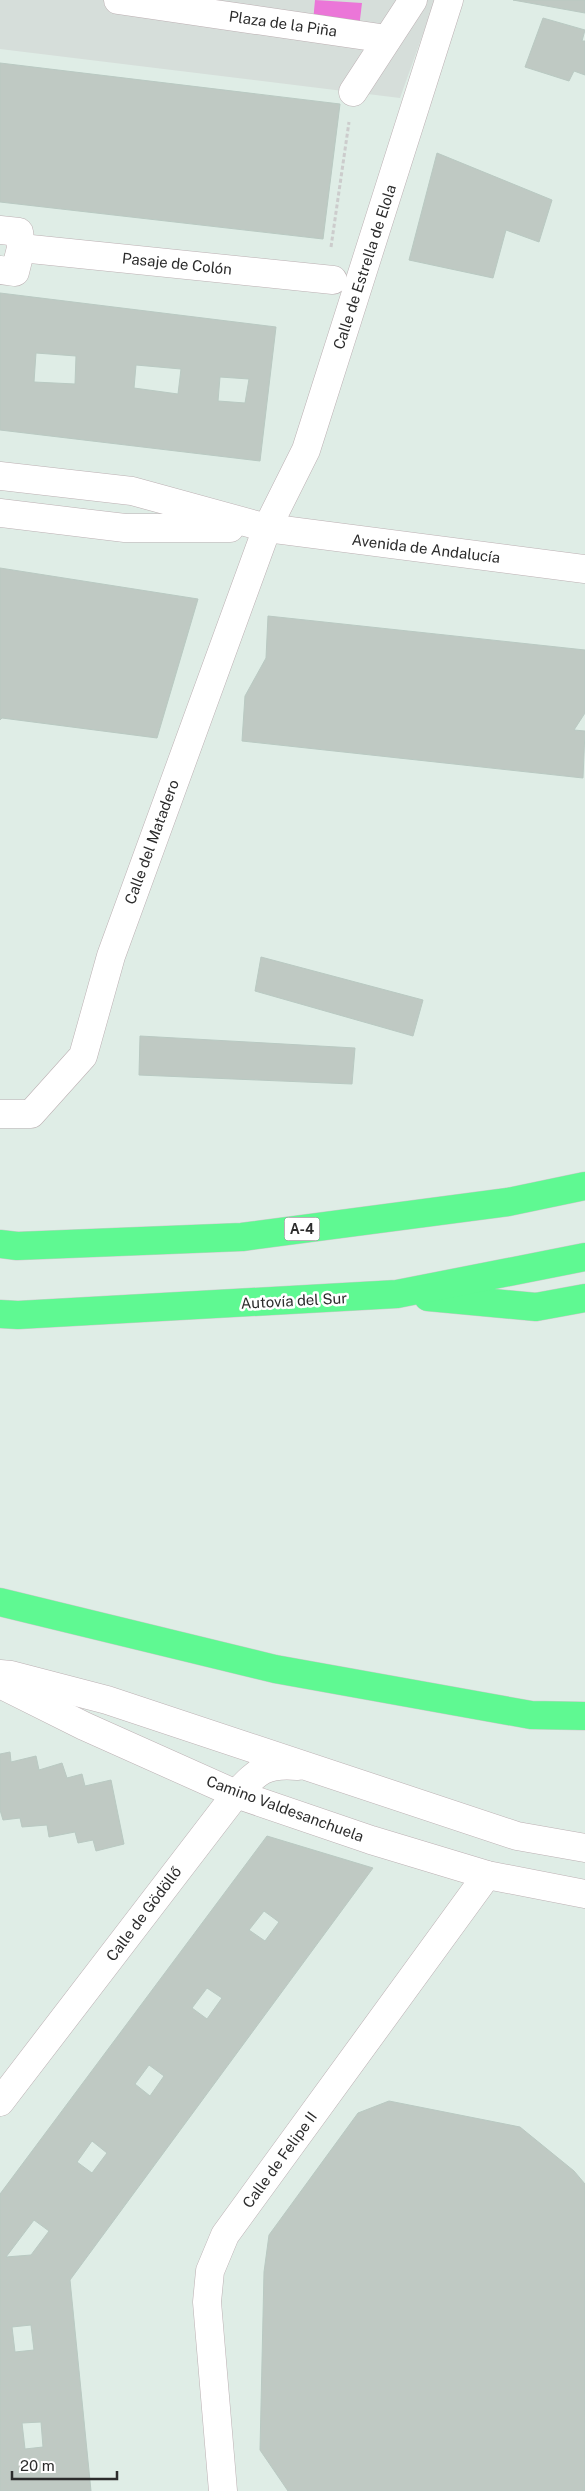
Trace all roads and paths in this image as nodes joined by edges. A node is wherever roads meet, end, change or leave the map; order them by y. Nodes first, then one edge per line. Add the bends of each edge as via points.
1 (118, 0) edge
2 (413, 0) edge
3 (449, 0) edge
4 (388, 39) junction
5 (353, 92) joint
6 (0, 230) edge
7 (21, 248) junction
8 (0, 270) edge
9 (330, 280) joint
10 (0, 476) edge
11 (0, 513) edge
12 (267, 528) junction
13 (585, 569) edge
14 (0, 1114) edge
15 (585, 1186) edge
16 (9, 1245) edge
17 (585, 1257) edge
18 (397, 1294) junction
19 (585, 1298) edge
20 (9, 1314) edge
21 (0, 1602) edge
22 (0, 1674) edge
23 (0, 1684) edge
24 (585, 1716) edge
25 (311, 1767) junction
26 (236, 1794) junction
27 (585, 1848) edge
28 (487, 1875) junction
29 (585, 1894) edge
30 (0, 2102) edge
31 (222, 2491) edge

1 - 4 street, Plaza de la Piña
2 - 4 street
3 - 12 street, Calle de Estrella de Elola via 306,450
4 - 5 street
5 - 9 path
6 - 7 street via 19,232
7 - 8 street via 15,272
7 - 9 street, Pasaje de Colón
10 - 12 street, Avenida de Andalucía via 132,491
11 - 12 street, Avenida de Andalucía via 125,528
12 - 13 street, Avenida de Andalucía
12 - 14 street, Calle del Matadero via 111,956 83,1056 31,1114
15 - 16 highway, A-4 via 508,1202 242,1237
17 - 18 highway, Autovía del Sur
18 - 19 highway via 536,1307
18 - 20 highway, Autovía del Sur
21 - 24 highway via 275,1669 531,1715
22 - 25 street via 107,1700
23 - 26 street, Camino Valdesanchuela via 84,1726
25 - 26 street, Calle de Gödöllő via 278,1764 256,1773
25 - 27 street via 517,1836
26 - 28 street, Camino Valdesanchuela
26 - 30 street, Calle de Gödöllő
28 - 29 street, Camino Valdesanchuela
28 - 31 street, Calle de Felipe II via 225,2235 210,2271 207,2302

